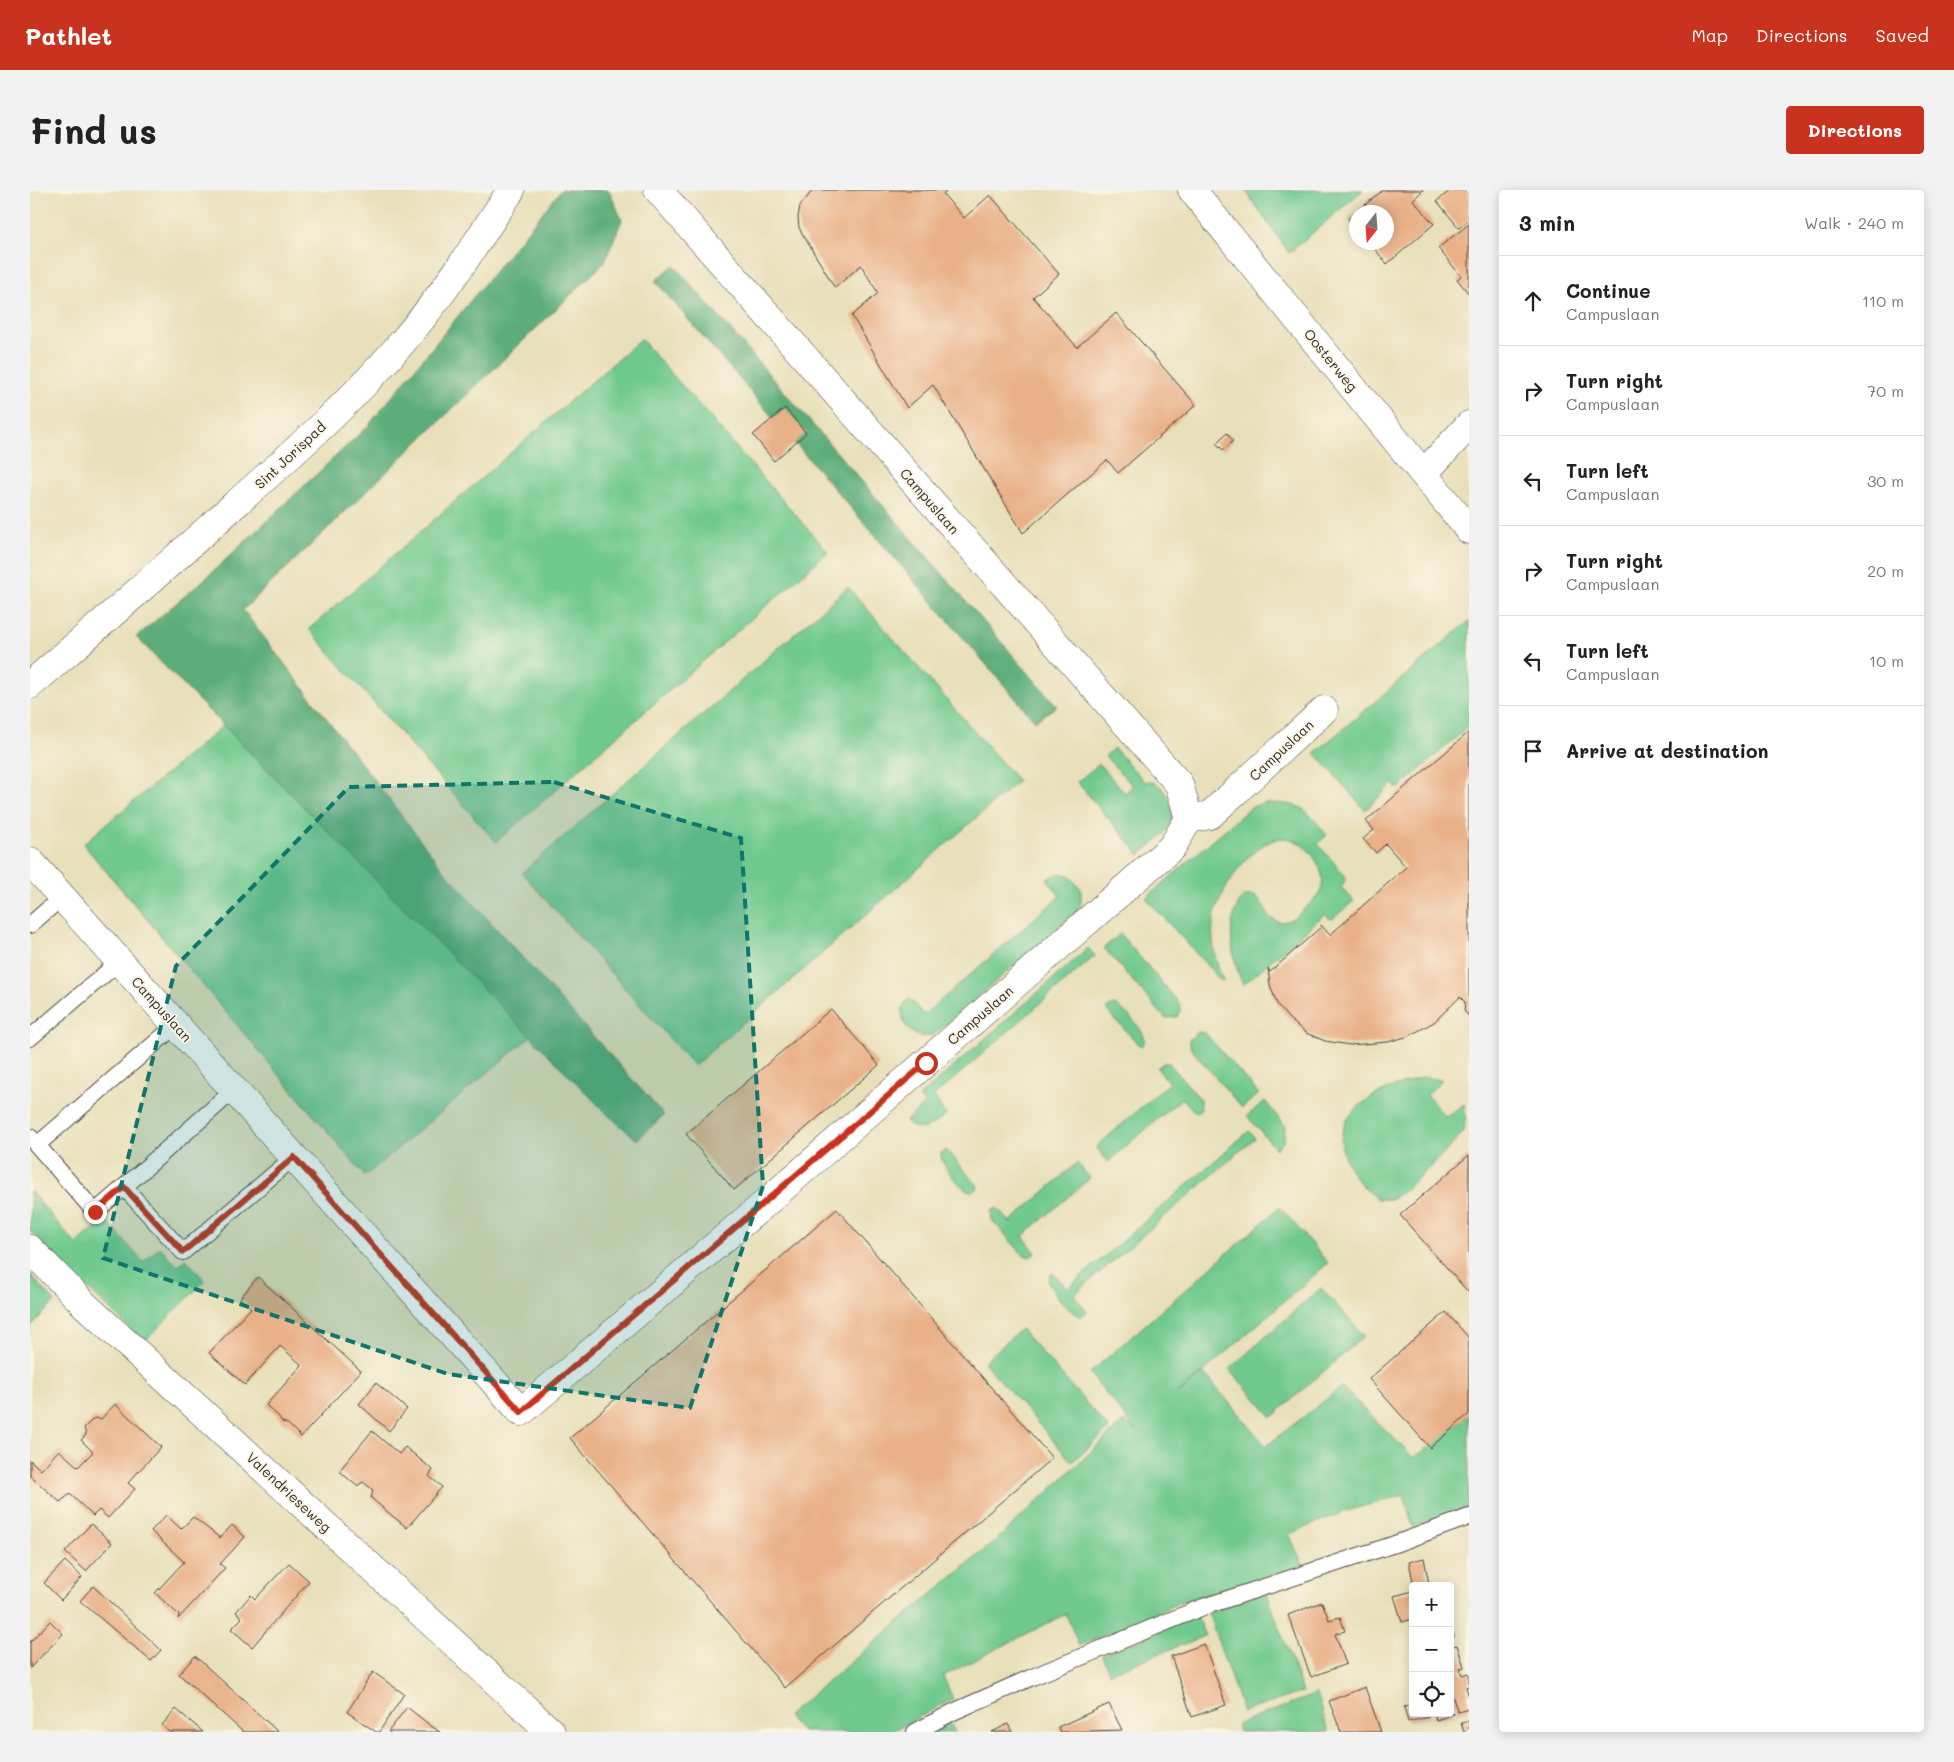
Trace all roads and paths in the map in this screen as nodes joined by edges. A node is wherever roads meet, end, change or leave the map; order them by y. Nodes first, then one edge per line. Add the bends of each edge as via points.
1 (511, 190) edge
2 (658, 190) edge
3 (1192, 190) edge
4 (1469, 425) edge
5 (1424, 473) junction
6 (1469, 530) edge
7 (30, 685) edge
8 (1324, 710) dead end
9 (1189, 819) junction
10 (30, 861) edge
11 (62, 897) junction
12 (30, 925) edge
13 (120, 962) junction
14 (176, 1025) junction
15 (30, 1038) edge
16 (234, 1090) junction
17 (34, 1141) edge
18 (294, 1157) junction
19 (124, 1187) junction
20 (30, 1249) edge
21 (1469, 1517) edge
22 (550, 1732) edge
23 (915, 1732) edge

1 - 7 street, Sint Jorispad via 446,289 399,347 352,396 138,593
2 - 9 street, Campuslaan via 1179,784
3 - 5 street, Oosterweg
4 - 5 street
5 - 6 street, Oosterweg
8 - 9 street, Campuslaan via 1210,815
9 - 18 street, Campuslaan via 1172,847 770,1200 521,1412
10 - 11 street, Campuslaan
11 - 12 lane
11 - 13 street, Campuslaan
13 - 14 street, Campuslaan
13 - 15 lane
14 - 16 street, Campuslaan
14 - 17 lane
16 - 18 street, Campuslaan
16 - 19 lane
17 - 19 lane via 95,1212
18 - 19 lane via 183,1252
20 - 22 street, Valendrieseweg via 93,1312
21 - 23 lane via 1202,1606 952,1712

